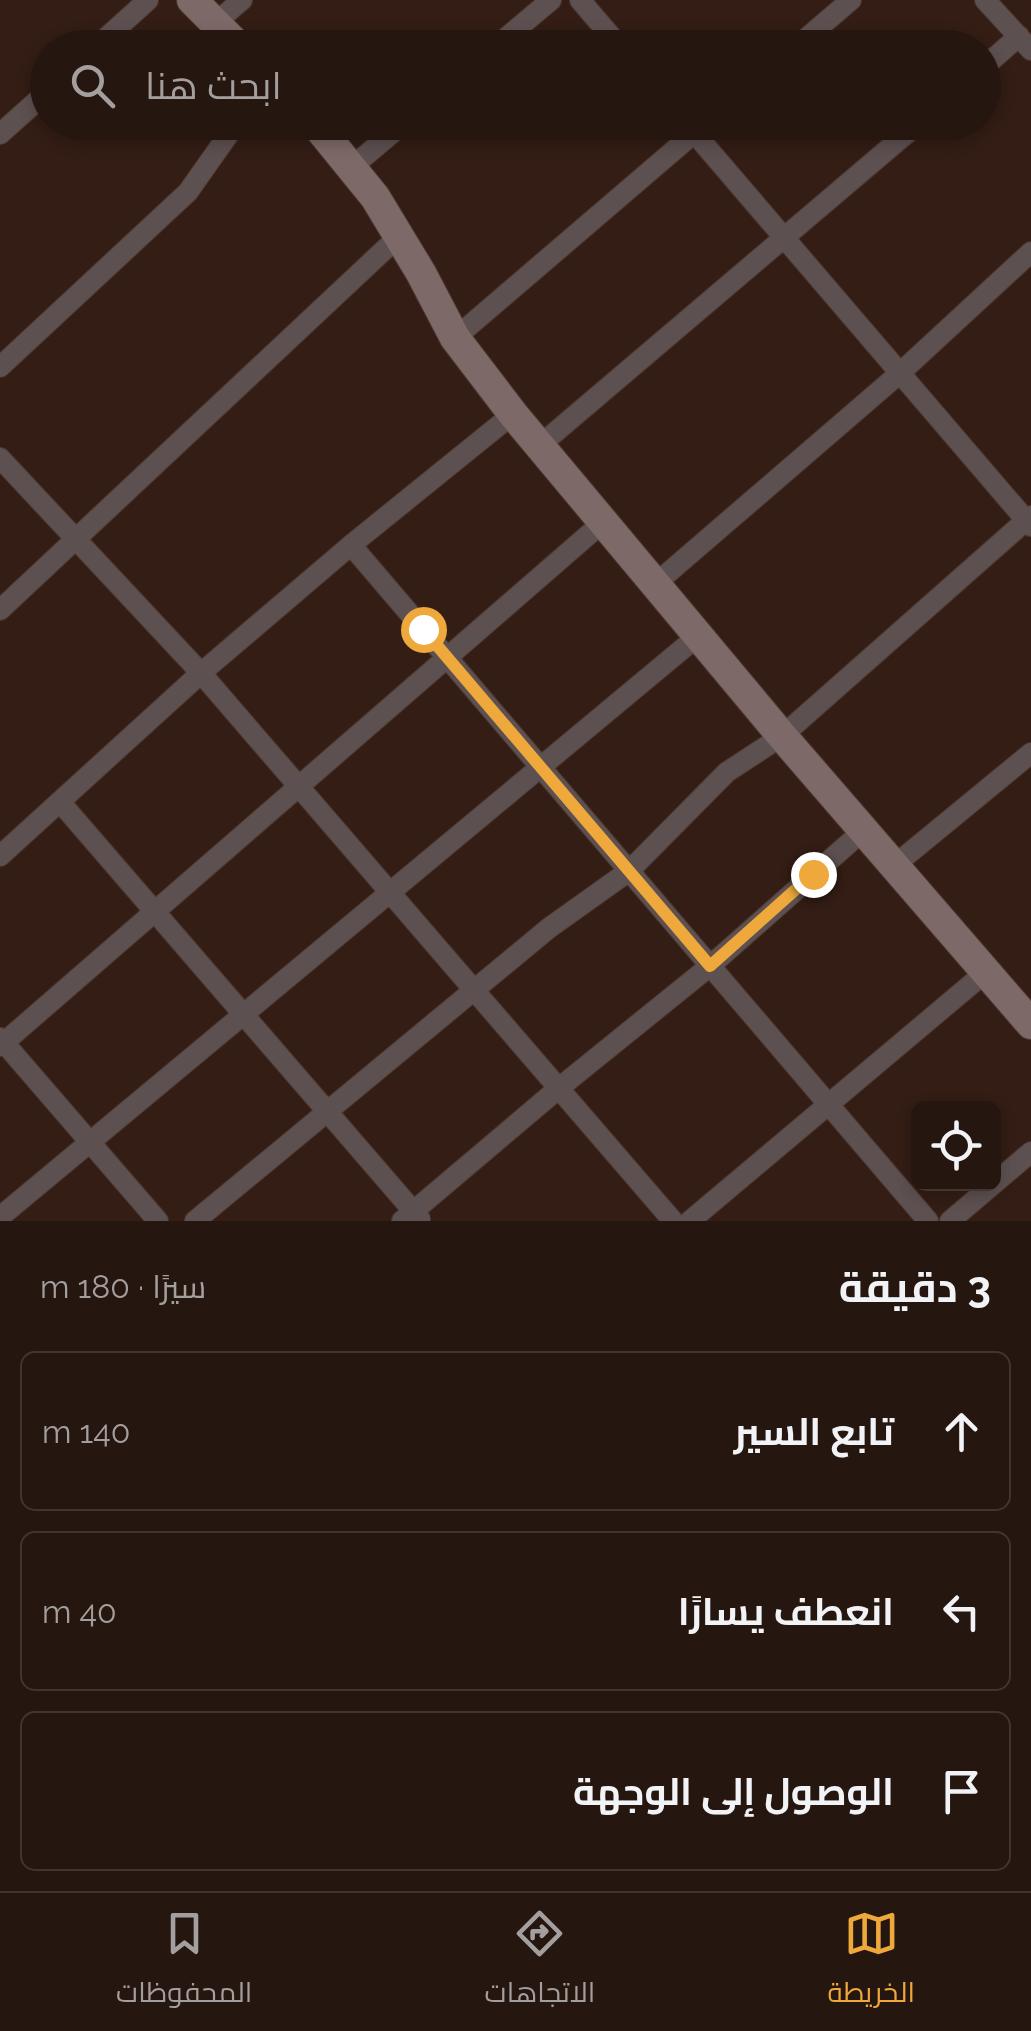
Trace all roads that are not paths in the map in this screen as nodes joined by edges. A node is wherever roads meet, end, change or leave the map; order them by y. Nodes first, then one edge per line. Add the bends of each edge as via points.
1 (148, 0) edge
2 (192, 0) edge
3 (242, 0) edge
4 (551, 0) edge
5 (580, 0) edge
6 (851, 0) edge
7 (985, 0) edge
8 (214, 24) junction
9 (115, 30) edge
10 (220, 30) edge
11 (515, 30) edge
12 (606, 30) edge
13 (816, 30) edge
14 (1025, 43) edge
15 (1001, 57) edge
16 (30, 107) edge
17 (0, 134) edge
18 (225, 140) edge
19 (330, 140) edge
20 (383, 140) edge
21 (680, 140) edge
22 (707, 140) edge
23 (899, 140) edge
24 (352, 166) junction
25 (398, 237) junction
26 (784, 238) junction
27 (1031, 252) edge
28 (454, 338) junction
29 (0, 367) edge
30 (900, 373) junction
31 (513, 414) junction
32 (539, 446) junction
33 (0, 458) edge
34 (1030, 521) edge
35 (602, 523) junction
36 (75, 540) junction
37 (350, 545) junction
38 (654, 585) junction
39 (0, 610) edge
40 (698, 636) junction
41 (448, 657) junction
42 (201, 673) junction
43 (782, 736) junction
44 (1031, 753) edge
45 (542, 767) junction
46 (298, 789) junction
47 (61, 803) junction
48 (865, 829) junction
49 (0, 856) edge
50 (896, 864) junction
51 (629, 871) junction
52 (392, 892) junction
53 (154, 911) junction
54 (710, 966) junction
55 (987, 972) junction
56 (474, 989) junction
57 (242, 1014) junction
58 (1030, 1021) edge
59 (1, 1042) edge
60 (558, 1088) junction
61 (829, 1105) junction
62 (326, 1111) junction
63 (90, 1141) junction
64 (1031, 1152) edge
65 (0, 1218) edge
66 (412, 1218) edge
67 (158, 1221) edge
68 (195, 1221) edge
69 (673, 1221) edge
70 (690, 1221) edge
71 (928, 1221) edge
72 (950, 1221) edge

1 - 9 street
2 - 8 street
3 - 8 street
4 - 11 street
5 - 12 street
6 - 13 street
7 - 14 street
8 - 10 street
14 - 15 street
16 - 17 street
18 - 29 street via 188,192
19 - 24 street
20 - 24 street
21 - 28 street
22 - 26 street
23 - 26 street
24 - 25 street
25 - 28 street
25 - 36 street
26 - 30 street
26 - 32 street
27 - 30 street
28 - 31 street
30 - 34 street
30 - 38 street
31 - 32 street
31 - 37 street
32 - 35 street
33 - 36 street
34 - 43 street
35 - 38 street
35 - 41 street
36 - 39 street
36 - 42 street
37 - 41 street
37 - 42 street
38 - 40 street
40 - 43 street
40 - 45 street
41 - 45 street
41 - 46 street
42 - 46 street
42 - 47 street
43 - 48 street
43 - 51 street via 727,772
44 - 50 street
45 - 51 street
45 - 52 street
46 - 52 street
46 - 53 street
47 - 49 street
47 - 53 street
48 - 50 street
48 - 54 street
50 - 55 street
51 - 54 street
51 - 56 street
52 - 56 street
52 - 57 street
53 - 57 street
53 - 59 street
54 - 60 street
54 - 61 street
55 - 58 street
55 - 61 street
56 - 60 street
56 - 62 street
57 - 62 street
57 - 63 street
59 - 63 street
60 - 66 street
60 - 69 street
61 - 70 street
61 - 71 street
62 - 66 street
62 - 68 street
63 - 65 street
63 - 67 street
64 - 72 street

